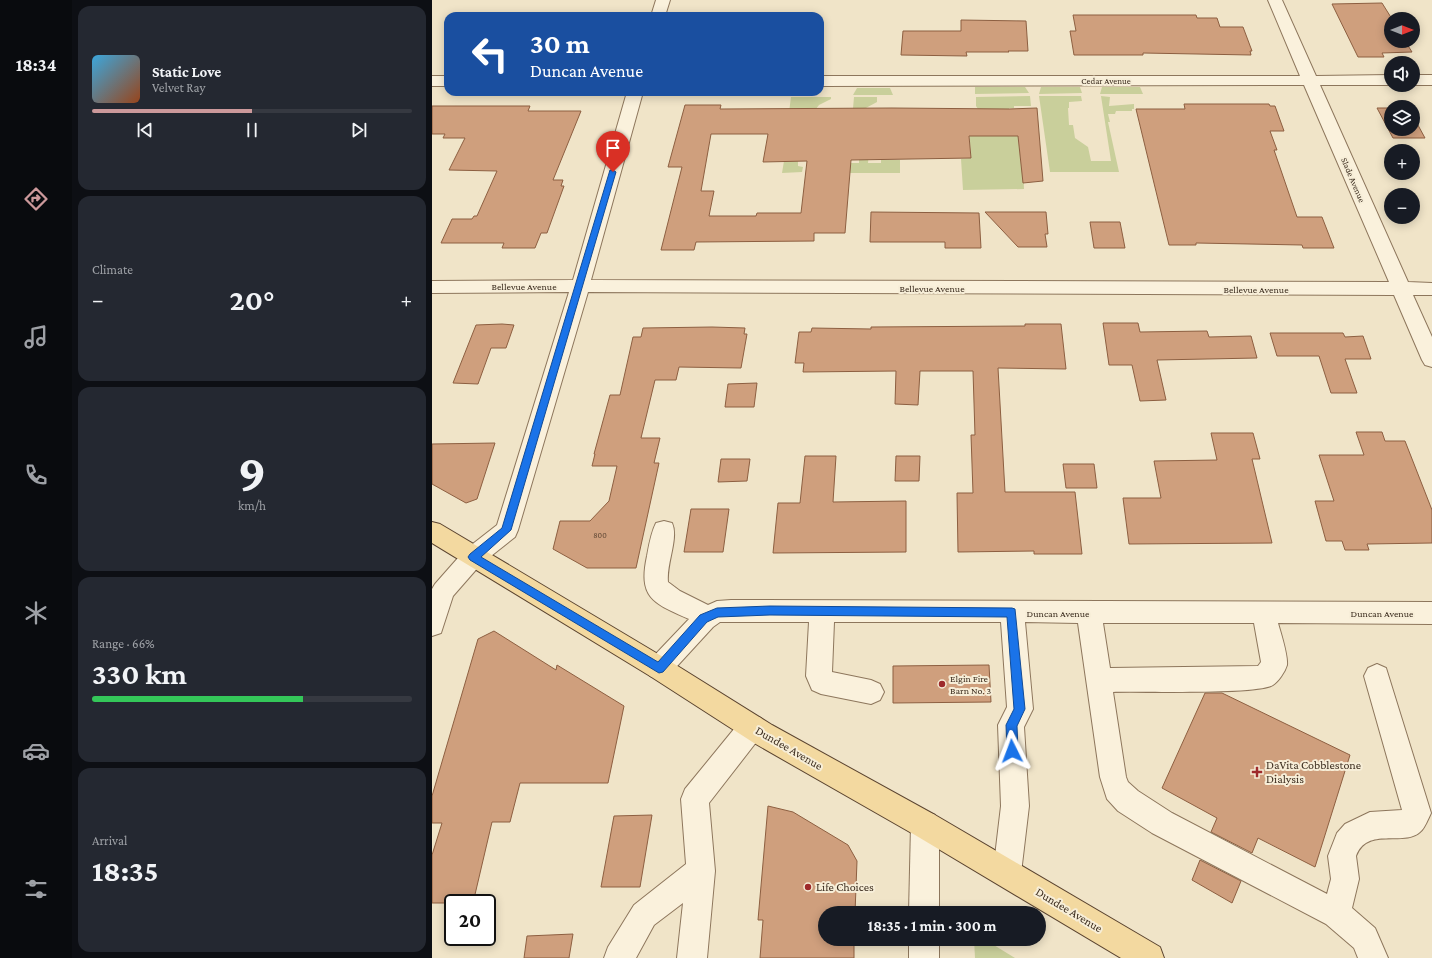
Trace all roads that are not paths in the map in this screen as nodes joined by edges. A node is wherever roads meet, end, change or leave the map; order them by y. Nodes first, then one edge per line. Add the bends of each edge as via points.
1 (663, 0) edge
2 (1275, 0) edge
3 (659, 12) edge
4 (1311, 80) junction
5 (1384, 80) edge
6 (1420, 80) edge
7 (1432, 80) edge
8 (432, 81) edge
9 (444, 81) edge
10 (824, 81) edge
11 (634, 96) edge
12 (580, 286) junction
13 (432, 287) edge
14 (1400, 289) junction
15 (1432, 289) edge
16 (1432, 360) edge
17 (664, 530) dead end
18 (432, 531) edge
19 (473, 557) junction
20 (822, 611) junction
21 (1012, 612) junction
22 (1089, 613) junction
23 (1264, 613) junction
24 (1432, 613) edge
25 (708, 616) junction
26 (432, 625) edge
27 (659, 668) junction
28 (1377, 676) dead end
29 (1099, 680) junction
30 (871, 692) dead end
31 (752, 727) junction
32 (925, 825) junction
33 (701, 872) junction
34 (1007, 873) junction
35 (924, 906) edge
36 (1336, 914) junction
37 (924, 946) edge
38 (618, 958) edge
39 (692, 958) edge
40 (924, 958) edge
41 (1149, 958) edge
42 (1373, 958) edge

1 - 3 street
2 - 4 street, Slade Avenue
4 - 5 street, Cedar Avenue
4 - 10 street, Cedar Avenue
4 - 14 street, Slade Avenue
6 - 7 street
8 - 9 street
11 - 12 street
12 - 13 street, Bellevue Avenue
12 - 14 street, Bellevue Avenue
12 - 19 street via 506,530
14 - 15 street, Bellevue Avenue
14 - 16 street, Slade Avenue
17 - 25 street via 656,586 672,599
18 - 19 main road, Dundee Avenue
19 - 26 street via 443,591
19 - 27 main road, Dundee Avenue
20 - 21 street, Duncan Avenue
20 - 25 street, Duncan Avenue via 731,611
20 - 30 street via 819,676 822,682
21 - 22 street, Duncan Avenue
21 - 34 street via 1020,709 1011,725 1015,806
22 - 23 street, Duncan Avenue
22 - 29 street
23 - 24 street, Duncan Avenue
23 - 29 street via 1274,659 1274,666 1264,677
25 - 27 street, Duncan Avenue
27 - 31 main road, Dundee Avenue
28 - 36 street via 1417,813 1410,823 1370,826 1355,834 1346,843 1342,856 1345,879
29 - 36 street via 1113,777 1117,790 1128,801 1162,823
31 - 32 main road, Dundee Avenue
31 - 33 street via 695,799
32 - 34 main road, Dundee Avenue
32 - 35 street
33 - 38 street via 644,915
33 - 39 street
34 - 41 main road, Dundee Avenue
36 - 42 street via 1365,938
37 - 40 street

